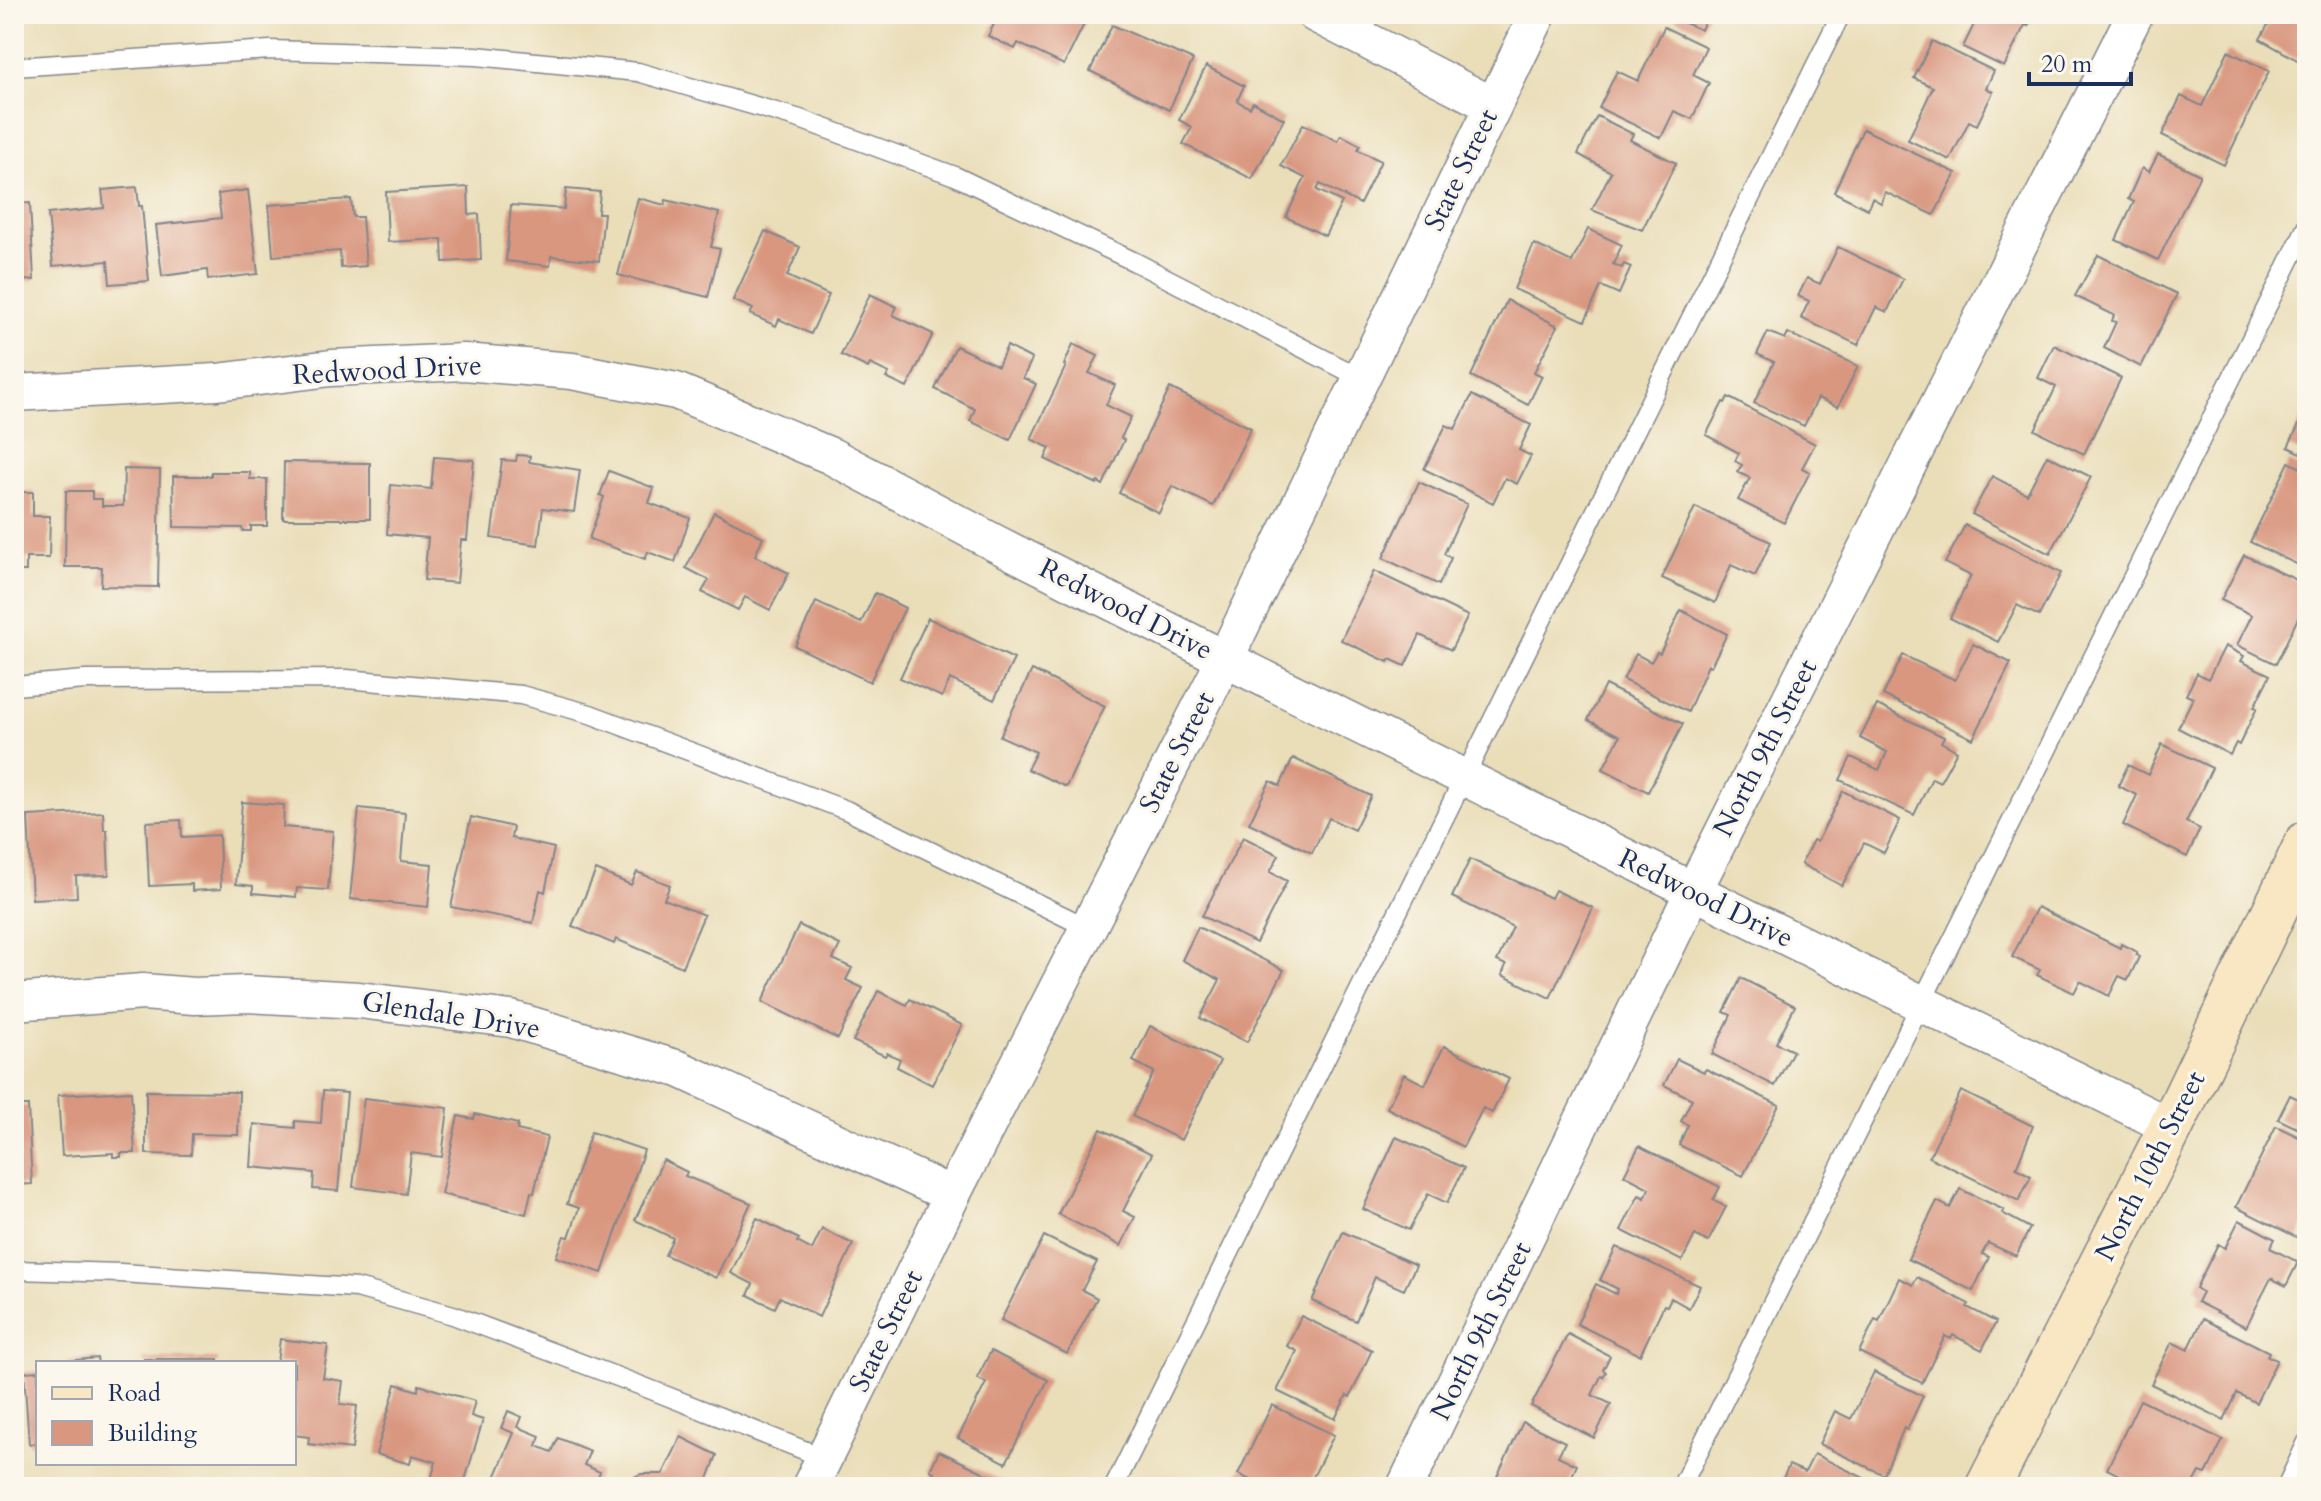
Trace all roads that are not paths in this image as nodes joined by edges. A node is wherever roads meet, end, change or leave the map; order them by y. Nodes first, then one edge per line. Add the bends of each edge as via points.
1 (1315, 14) edge
2 (1538, 14) edge
3 (1841, 14) edge
4 (2135, 14) edge
5 (14, 67) edge
6 (1492, 105) junction
7 (2307, 226) edge
8 (1361, 378) junction
9 (14, 393) edge
10 (1225, 659) junction
11 (14, 686) edge
12 (1464, 777) junction
13 (2307, 843) edge
14 (1693, 892) junction
15 (1088, 928) junction
16 (14, 1002) edge
17 (1922, 1003) junction
18 (2171, 1127) junction
19 (952, 1195) junction
20 (14, 1270) edge
21 (2307, 1442) edge
22 (817, 1473) edge
23 (1114, 1487) edge
24 (1405, 1487) edge
25 (1681, 1487) edge
26 (1988, 1487) edge
27 (2286, 1487) edge

1 - 6 street
2 - 6 street, State Street
3 - 12 lane
4 - 14 street, North 9th Street
5 - 8 lane via 270,50 476,56 638,72 800,119 955,176
6 - 8 street, State Street
7 - 17 lane
8 - 10 street, State Street
9 - 10 street, Redwood Drive via 464,362 572,371 676,391 831,456
10 - 12 street, Redwood Drive
10 - 15 street, State Street
11 - 15 lane via 85,680 347,679 521,695 590,714 846,810
12 - 14 street, Redwood Drive
12 - 23 lane
13 - 18 main road, North 10th Street
14 - 17 street, Redwood Drive
14 - 24 street, North 9th Street
15 - 19 street, State Street
16 - 19 street, Glendale Drive via 143,992 246,994 359,1000 511,1019 679,1069
17 - 18 street, Redwood Drive
17 - 25 lane
18 - 26 main road, North 10th Street
19 - 22 street, State Street
20 - 22 lane via 357,1288 453,1315 639,1385
21 - 27 lane

